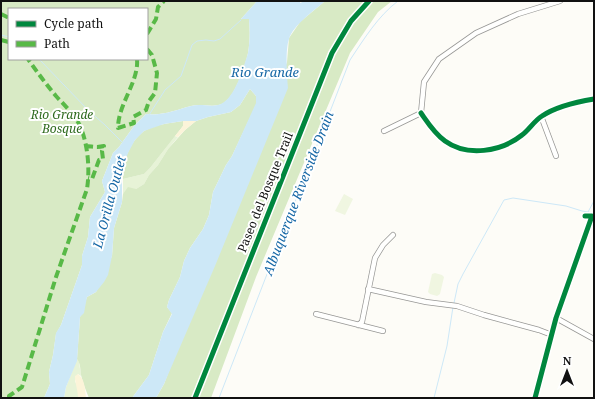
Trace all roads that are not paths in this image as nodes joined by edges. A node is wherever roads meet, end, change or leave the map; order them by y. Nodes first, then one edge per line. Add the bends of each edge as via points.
1 (560, 1) edge
2 (594, 99) edge
3 (421, 113) junction
4 (541, 116) junction
5 (384, 131) dead end
6 (556, 156) dead end
7 (585, 216) dead end
8 (393, 235) dead end
9 (368, 289) junction
10 (316, 314) dead end
11 (556, 318) junction
12 (358, 325) junction
13 (383, 331) dead end
14 (552, 335) junction
15 (594, 339) edge
16 (536, 398) edge

1 - 3 street via 518,14 476,33 439,58 424,82
2 - 4 street via 574,102
3 - 4 street via 436,134 446,142 468,150 487,150 505,145 521,136
3 - 5 street
4 - 6 street
7 - 11 street via 592,216
8 - 9 street via 375,258
9 - 12 street via 362,322
9 - 14 street via 457,306
10 - 12 street
11 - 14 street
11 - 15 street
12 - 13 street
14 - 16 street

